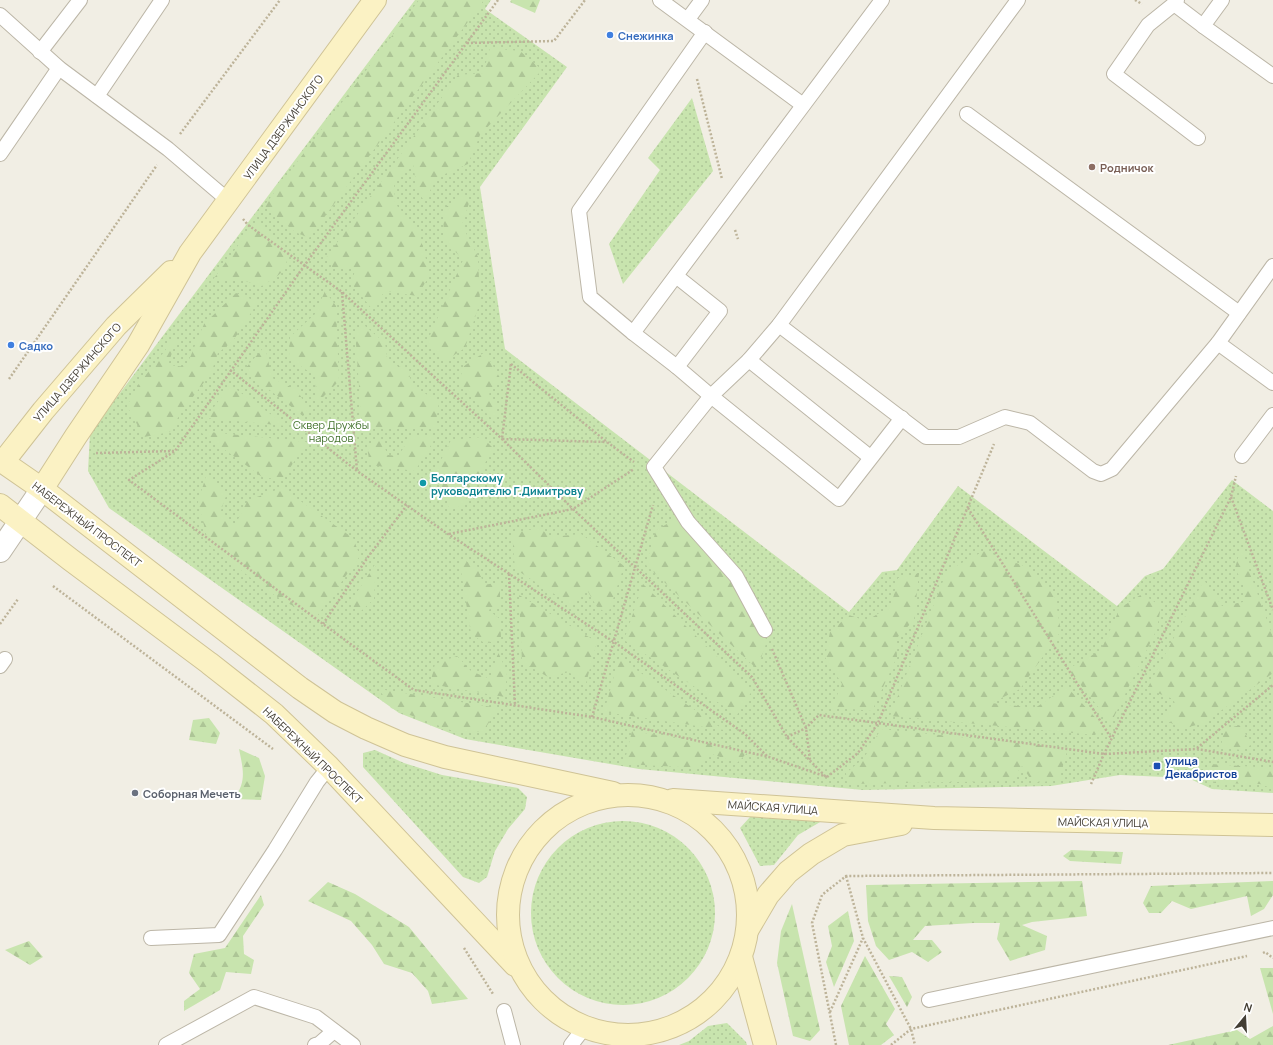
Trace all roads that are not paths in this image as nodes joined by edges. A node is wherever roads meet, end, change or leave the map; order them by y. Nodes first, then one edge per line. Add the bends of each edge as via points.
1 (80, 0) edge
2 (162, 0) edge
3 (375, 0) edge
4 (660, 0) edge
5 (702, 0) edge
6 (882, 0) edge
7 (1018, 0) edge
8 (1222, 0) edge
9 (1176, 2) edge
10 (0, 15) edge
11 (688, 19) junction
12 (1203, 26) junction
13 (705, 32) junction
14 (40, 52) junction
15 (59, 68) junction
16 (1273, 76) edge
17 (96, 96) junction
18 (803, 105) junction
19 (967, 114) dead end
20 (1198, 138) dead end
21 (0, 154) edge
22 (229, 201) junction
23 (190, 253) junction
24 (1273, 266) edge
25 (676, 276) junction
26 (1239, 313) junction
27 (779, 325) junction
28 (633, 333) junction
29 (1218, 343) junction
30 (749, 360) junction
31 (677, 367) junction
32 (1273, 383) edge
33 (711, 396) junction
34 (1273, 415) edge
35 (902, 418) junction
36 (1242, 456) dead end
37 (870, 457) junction
38 (1, 462) edge
39 (42, 489) junction
40 (0, 505) edge
41 (20, 520) junction
42 (0, 551) edge
43 (764, 630) road end
44 (329, 767) junction
45 (622, 795) junction
46 (659, 799) junction
47 (934, 818) junction
48 (1273, 825) edge
49 (1273, 928) edge
50 (748, 929) junction
51 (151, 938) dead end
52 (741, 957) junction
53 (540, 992) junction
54 (929, 1000) dead end
55 (504, 1011) dead end
56 (584, 1028) junction
57 (334, 1031) junction
58 (173, 1043) edge
59 (315, 1045) edge
60 (353, 1045) edge
61 (514, 1045) edge
62 (571, 1045) edge
63 (603, 1045) edge
64 (765, 1045) edge

1 - 14 lane
2 - 17 lane
3 - 22 main road, УЛИЦА ДЗЕРЖИНСКОГО
4 - 11 lane
5 - 11 lane
6 - 18 lane
7 - 27 lane
8 - 12 lane
9 - 12 lane
9 - 20 lane via 1148,26 1114,74
10 - 14 lane
11 - 13 lane
12 - 16 lane
13 - 18 lane
13 - 28 lane via 580,211 590,297
14 - 15 lane
15 - 17 lane
15 - 21 lane
17 - 22 lane via 168,149
18 - 25 lane
19 - 26 lane
22 - 23 main road, УЛИЦА ДЗЕРЖИНСКОГО
23 - 38 main road, УЛИЦА ДЗЕРЖИНСКОГО via 116,326
23 - 39 main road, УЛИЦА ДЗЕРЖИНСКОГО via 138,345
24 - 26 lane
25 - 28 lane
25 - 31 lane via 720,311
26 - 29 lane
27 - 30 lane
27 - 35 lane
28 - 31 lane
29 - 32 lane
29 - 35 lane via 1112,469 1102,474 1093,470 1030,422 1005,417 959,437 926,437
30 - 33 lane
30 - 37 lane
31 - 33 lane
33 - 37 lane via 839,499
33 - 43 lane via 654,467 688,522 736,576
34 - 36 lane
35 - 37 lane
38 - 39 main road, НАБЕРЕЖНЫЙ ПРОСПЕКТ
39 - 41 street
39 - 45 main road, НАБЕРЕЖНЫЙ ПРОСПЕКТ via 300,688 335,712 405,745 445,757
40 - 41 main road, НАБЕРЕЖНЫЙ ПРОСПЕКТ
41 - 42 street
41 - 44 main road, НАБЕРЕЖНЫЙ ПРОСПЕКТ via 268,709
44 - 51 lane via 219,935
44 - 53 main road, НАБЕРЕЖНЫЙ ПРОСПЕКТ
45 - 46 main road
45 - 53 main road via 589,801 559,816 534,838 516,866 507,898 507,932 515,958
46 - 47 main road, МАЙСКАЯ УЛИЦА
46 - 50 main road via 690,812 717,834 736,863 746,895
47 - 48 main road, МАЙСКАЯ УЛИЦА
47 - 50 main road, МАЙСКАЯ УЛИЦА via 843,835 811,854 788,872 768,895
49 - 54 lane
50 - 52 main road
52 - 56 main road via 718,995 696,1015 663,1032 626,1037
52 - 64 main road
53 - 56 main road
55 - 61 lane
56 - 62 lane
56 - 63 main road
57 - 58 lane via 316,1017 254,997
57 - 59 lane
57 - 60 lane

